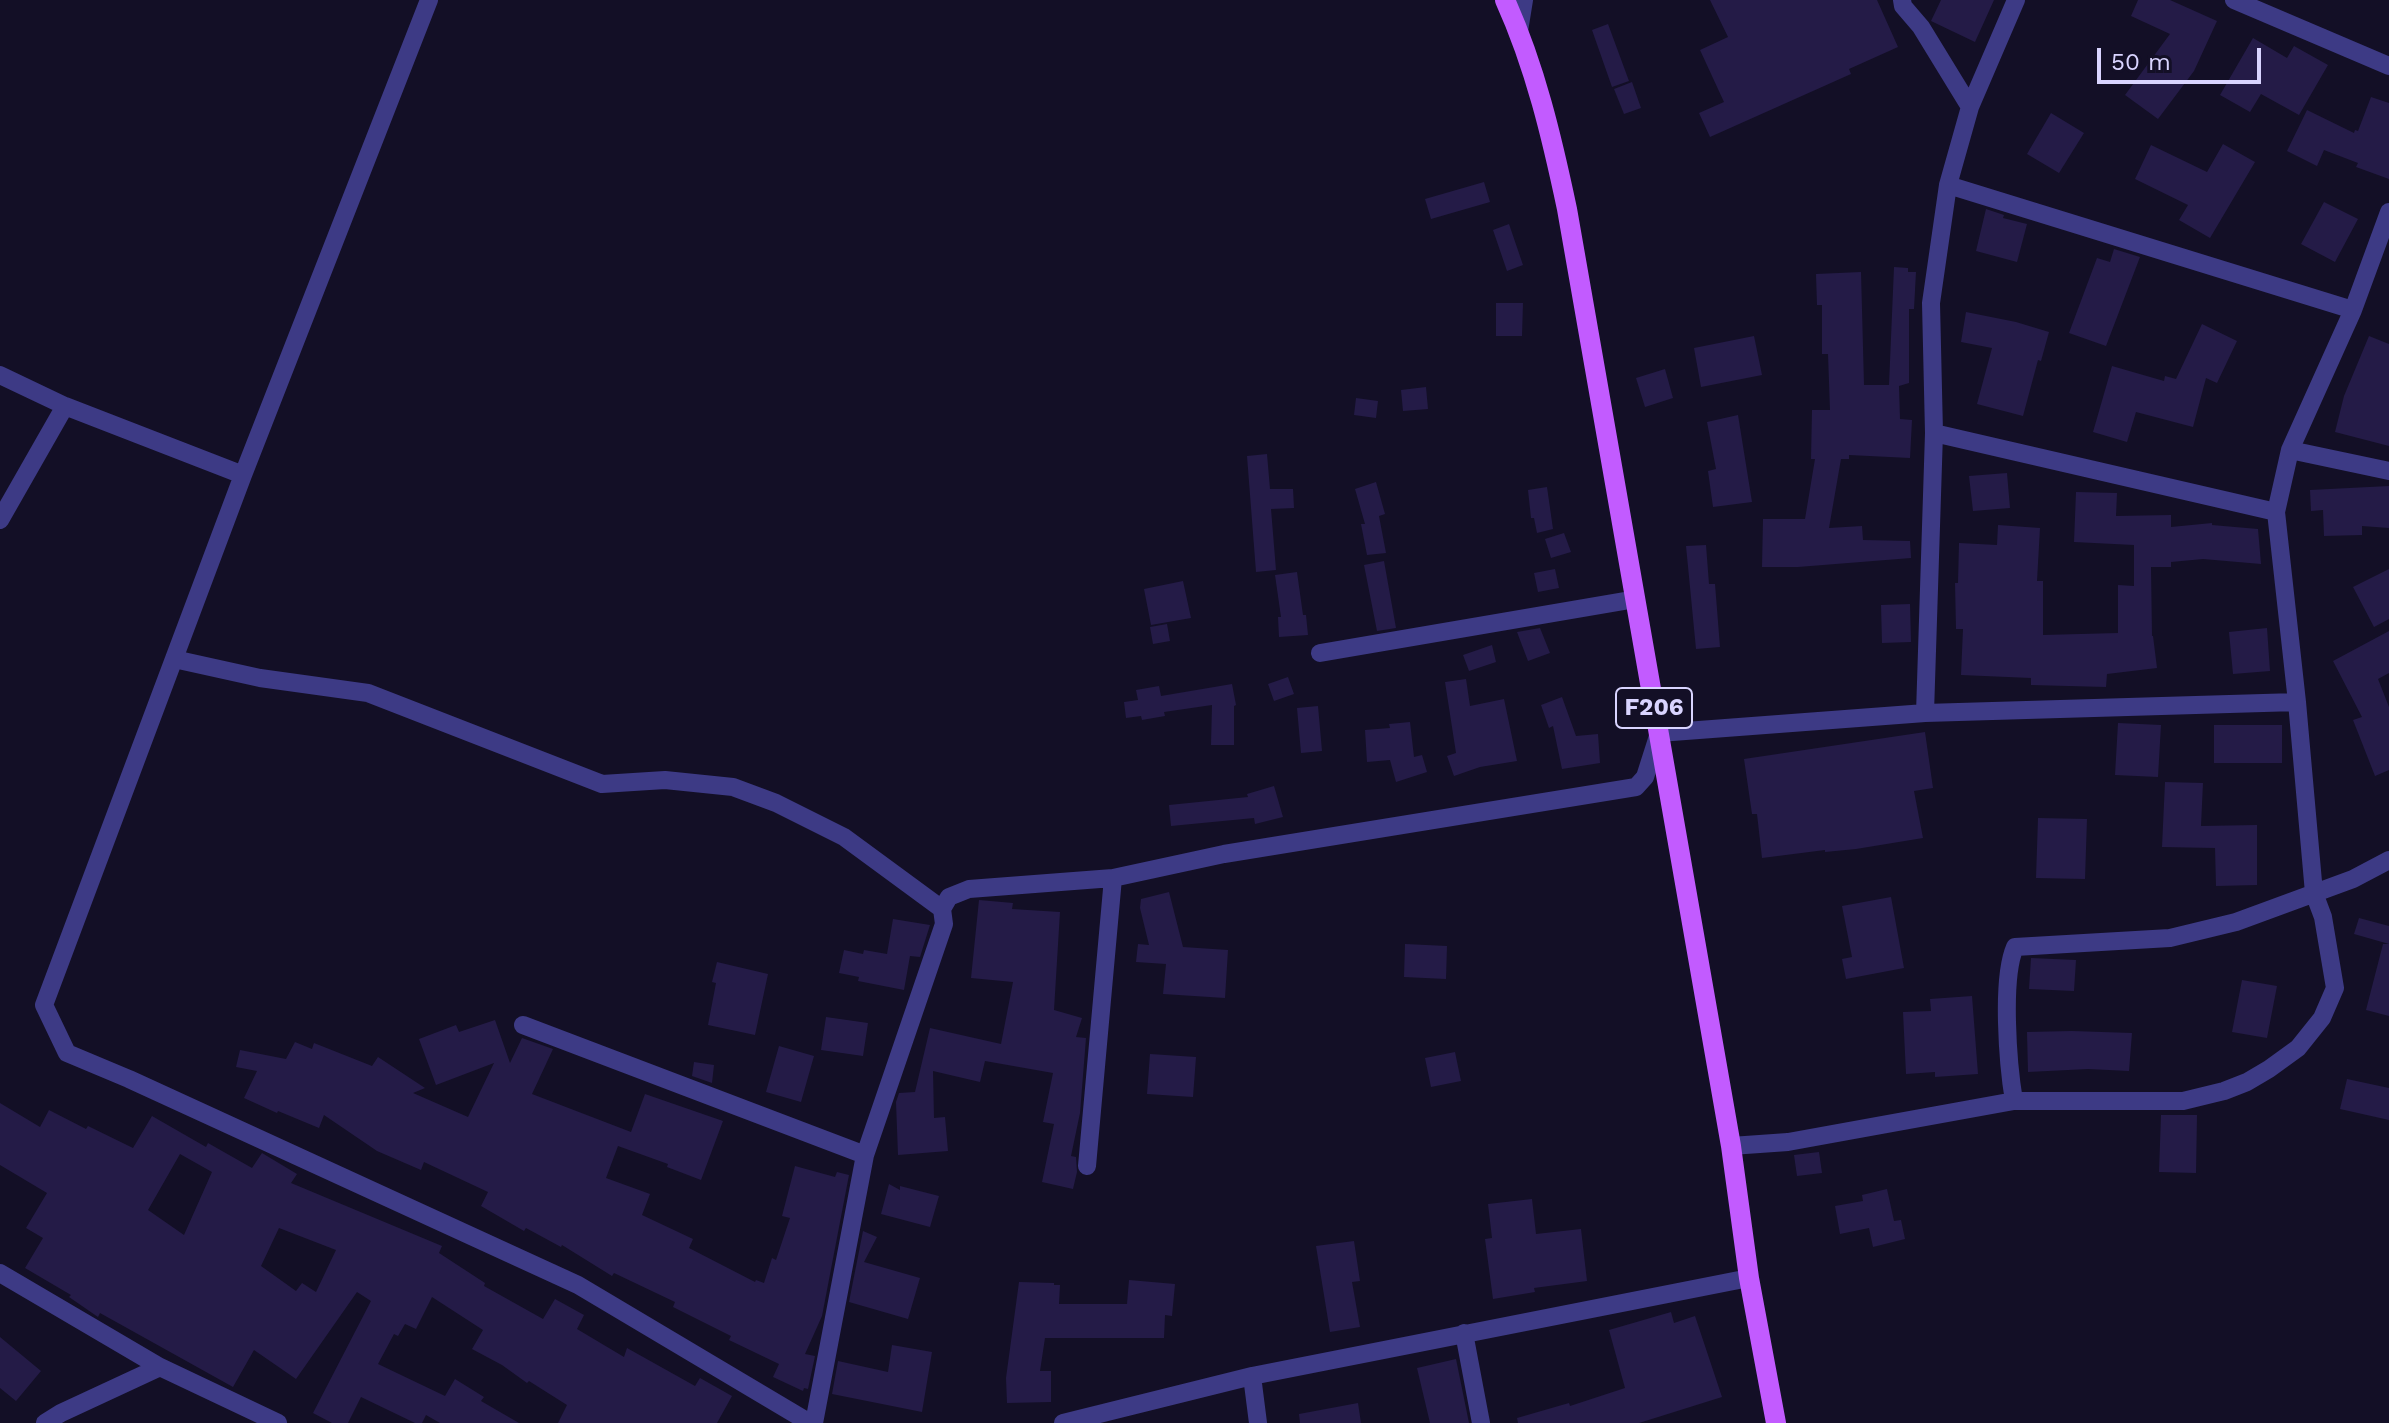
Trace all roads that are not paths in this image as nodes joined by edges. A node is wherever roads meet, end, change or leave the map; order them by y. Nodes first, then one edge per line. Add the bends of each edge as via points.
1 (429, 0) edge
2 (1505, 0) edge
3 (1524, 0) edge
4 (1902, 0) edge
5 (2016, 0) edge
6 (2234, 0) edge
7 (1519, 31) junction
8 (2389, 66) edge
9 (1970, 107) junction
10 (1948, 185) junction
11 (2389, 212) edge
12 (2353, 310) junction
13 (0, 375) edge
14 (65, 406) junction
15 (1934, 433) junction
16 (2290, 450) junction
17 (2389, 471) edge
18 (243, 475) junction
19 (2276, 512) junction
20 (0, 520) edge
21 (1636, 599) junction
22 (1320, 653) dead end
23 (174, 659) junction
24 (2297, 702) junction
25 (1925, 713) junction
26 (1659, 733) junction
27 (2389, 860) edge
28 (1113, 878) junction
29 (2314, 893) junction
30 (942, 909) junction
31 (523, 1025) dead end
32 (2014, 1101) junction
33 (1731, 1146) junction
34 (865, 1155) junction
35 (1087, 1166) dead end
36 (0, 1273) edge
37 (1749, 1278) junction
38 (1464, 1333) junction
39 (160, 1367) junction
40 (1252, 1376) junction
41 (45, 1423) edge
42 (278, 1423) edge
43 (812, 1423) edge
44 (1063, 1423) edge
45 (1258, 1423) edge
46 (1481, 1423) edge
47 (1776, 1423) edge

1 - 18 street
2 - 7 main road, F206
3 - 7 street
4 - 9 street
5 - 9 street
6 - 8 street
7 - 21 main road, F206 via 1567,209
9 - 10 street
10 - 12 street
10 - 15 street via 1931,303
11 - 12 street
12 - 16 street
13 - 14 street
14 - 18 street
14 - 20 street
15 - 19 street
15 - 25 street
16 - 17 street
16 - 19 street
18 - 23 street
19 - 24 street
21 - 22 street
21 - 26 main road, F206
23 - 30 street via 368,693 602,784 665,780 733,787 844,837
23 - 43 street via 44,1005 67,1053 578,1285
24 - 25 street
24 - 29 street
25 - 26 street
26 - 28 street via 1645,777 1636,787 1224,854
26 - 33 main road, F206
27 - 29 street
28 - 30 street via 969,889 949,897
28 - 35 street
29 - 32 street via 2236,922 2170,938 2015,947 2007,980
29 - 32 street via 2335,988 2322,1018 2298,1048 2269,1069 2224,1091 2183,1101
30 - 34 street via 944,924
31 - 34 street
32 - 33 street via 1788,1142
33 - 37 main road, F206
34 - 43 street
36 - 39 street
37 - 38 street
37 - 47 main road, F206
38 - 40 street
38 - 46 street
39 - 41 street
39 - 42 street
40 - 44 street
40 - 45 street

